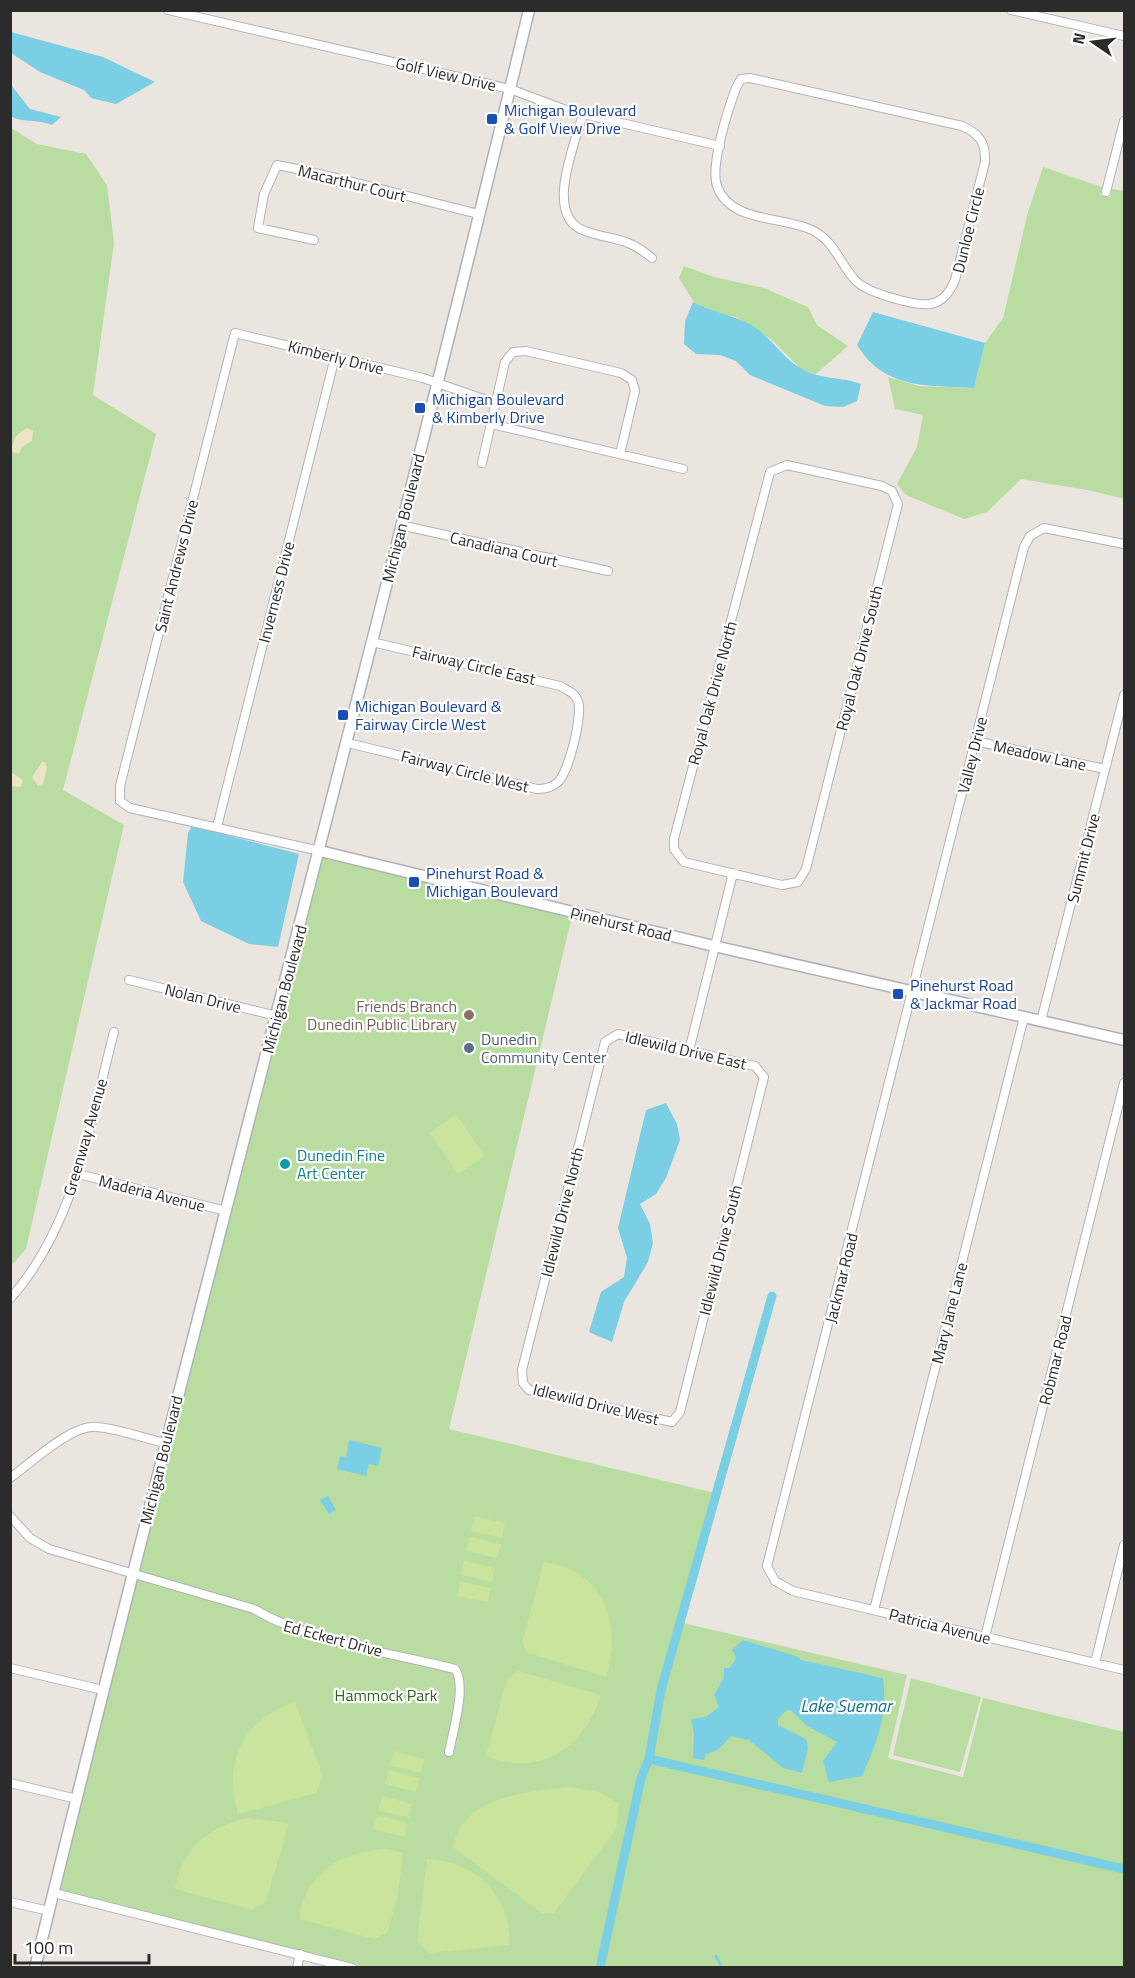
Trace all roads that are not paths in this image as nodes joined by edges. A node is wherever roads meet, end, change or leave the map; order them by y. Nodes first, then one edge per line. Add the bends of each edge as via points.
1 (168, 10) edge
2 (529, 10) edge
3 (1011, 10) edge
4 (1029, 13) edge
5 (1125, 36) edge
6 (510, 89) junction
7 (583, 114) junction
8 (1125, 121) edge
9 (720, 146) junction
10 (1106, 192) dead end
11 (479, 214) junction
12 (315, 240) dead end
13 (652, 258) dead end
14 (235, 333) joint
15 (336, 357) junction
16 (437, 382) junction
17 (495, 403) junction
18 (491, 424) junction
19 (620, 454) junction
20 (482, 463) dead end
21 (683, 469) dead end
22 (770, 472) joint
23 (400, 525) junction
24 (1125, 544) edge
25 (608, 571) dead end
26 (372, 642) junction
27 (573, 693) joint
28 (1125, 695) edge
29 (975, 741) junction
30 (348, 743) junction
31 (1106, 769) junction
32 (120, 801) joint
33 (217, 827) junction
34 (320, 850) junction
35 (733, 873) junction
36 (714, 946) junction
37 (129, 980) dead end
38 (913, 990) junction
39 (277, 1016) junction
40 (1024, 1017) junction
41 (1041, 1021) junction
42 (114, 1032) dead end
43 (1125, 1040) edge
44 (605, 1042) joint
45 (689, 1051) junction
46 (764, 1077) joint
47 (1125, 1083) edge
48 (78, 1174) junction
49 (226, 1211) junction
50 (10, 1299) edge
51 (523, 1383) joint
52 (672, 1422) joint
53 (165, 1443) junction
54 (10, 1478) edge
55 (10, 1515) edge
56 (1125, 1545) edge
57 (767, 1566) joint
58 (131, 1575) junction
59 (874, 1610) junction
60 (985, 1636) junction
61 (1095, 1663) junction
62 (10, 1668) edge
63 (1125, 1670) edge
64 (103, 1690) junction
65 (449, 1752) dead end
66 (10, 1783) edge
67 (77, 1799) junction
68 (54, 1893) junction
69 (10, 1902) edge
70 (49, 1911) junction
71 (300, 1954) junction
72 (35, 1968) edge
73 (297, 1968) edge
74 (352, 1968) edge

1 - 6 street, Golf View Drive
2 - 6 street, Michigan Boulevard
3 - 4 street
4 - 5 street
6 - 7 street, Golf View Drive
6 - 11 street, Michigan Boulevard
7 - 9 street, Golf View Drive
7 - 13 street via 562,196 567,218 585,231 629,241
8 - 10 street
9 - 9 street, Dunloe Circle via 716,184 733,207 813,230 830,244 857,282 874,291 920,304 931,303 950,291 985,162 983,144 973,131 750,78 741,80 736,88
11 - 12 street, Macarthur Court via 277,165 264,194 258,228
11 - 16 street, Michigan Boulevard
14 - 15 street, Kimberly Drive
14 - 32 street, Saint Andrews Drive via 120,786
15 - 16 street, Kimberly Drive
15 - 33 street, Inverness Drive
16 - 17 street, Kimberly Drive
16 - 23 street, Michigan Boulevard
17 - 18 street
17 - 19 street via 505,362 513,352 526,351 621,373 633,380 635,391
18 - 19 street
18 - 20 street
19 - 21 street
22 - 35 street, Royal Oak Drive North via 674,839 674,849 684,862
22 - 35 street, Royal Oak Drive South via 788,465 882,486 892,491 898,504 803,876 798,882 782,885
23 - 25 street, Canadiana Court
23 - 26 street, Michigan Boulevard
24 - 29 street, Valley Drive via 1044,528 1030,536
26 - 27 street, Fairway Circle East via 560,686
26 - 30 street, Michigan Boulevard
27 - 30 street, Fairway Circle West via 580,710 568,765 549,789
28 - 31 street, Summit Drive
29 - 31 street, Meadow Lane
29 - 38 street, Valley Drive
30 - 34 street, Michigan Boulevard
31 - 41 street, Summit Drive
32 - 33 street, Pinehurst Road via 130,807
33 - 34 street, Pinehurst Road
34 - 36 street, Pinehurst Road
34 - 39 street, Michigan Boulevard
35 - 36 street
36 - 38 street, Pinehurst Road
36 - 45 street
37 - 39 street, Nolan Drive
38 - 40 street, Pinehurst Road
38 - 57 street, Jackmar Road
39 - 49 street, Michigan Boulevard
40 - 41 street, Pinehurst Road
40 - 59 street, Mary Jane Lane
41 - 43 street, Pinehurst Road
42 - 48 street, Greenway Avenue
44 - 45 street, Idlewild Drive East via 618,1034
44 - 51 street, Idlewild Drive North via 522,1370
45 - 46 street, Idlewild Drive East via 755,1066
46 - 52 street, Idlewild Drive South via 680,1412
47 - 60 street, Robmar Road
48 - 49 street, Maderia Avenue
48 - 50 street, Greenway Avenue via 53,1235 36,1266
49 - 53 street, Michigan Boulevard
51 - 52 street, Idlewild Drive West via 529,1390
53 - 54 street via 96,1426 84,1428
53 - 58 street, Michigan Boulevard
55 - 58 street via 30,1538 49,1549
56 - 61 street
57 - 59 street, Patricia Avenue via 782,1587
58 - 64 street, Michigan Boulevard
58 - 65 street, Ed Eckert Drive via 254,1609 279,1624 455,1669 460,1675 460,1690
59 - 60 street, Patricia Avenue
60 - 61 street, Patricia Avenue
61 - 63 street, Patricia Avenue
62 - 64 street
64 - 67 street, Michigan Boulevard
66 - 67 street
67 - 68 street, Michigan Boulevard
68 - 70 street, Michigan Boulevard
68 - 71 street
69 - 70 street
70 - 72 street, Michigan Boulevard
71 - 73 street
71 - 74 street

